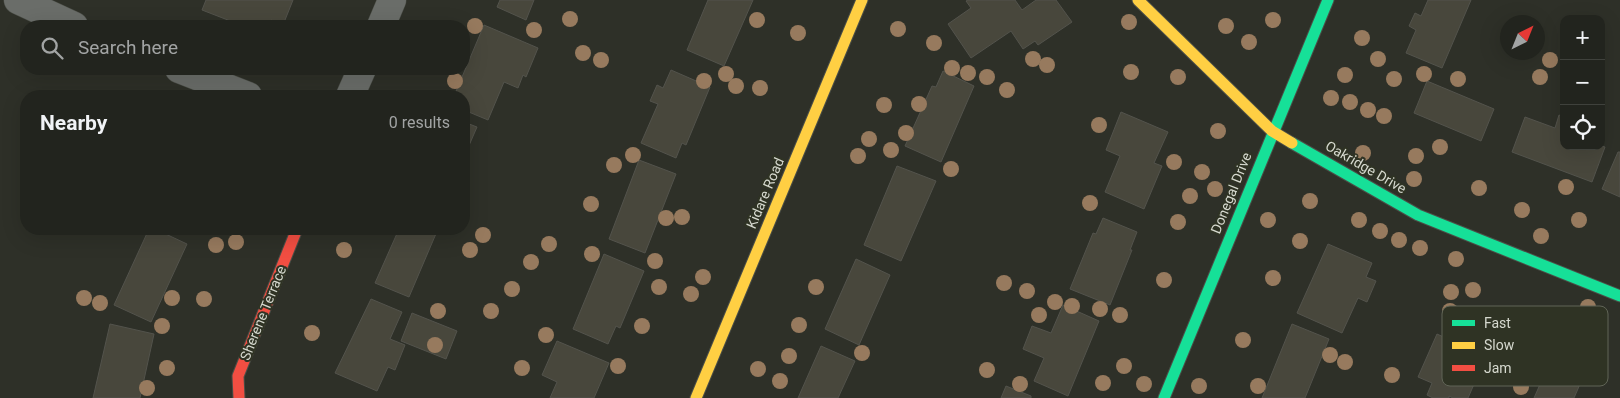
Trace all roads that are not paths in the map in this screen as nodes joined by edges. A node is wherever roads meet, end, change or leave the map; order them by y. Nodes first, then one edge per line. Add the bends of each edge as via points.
1 (18, 0) edge
2 (392, 0) edge
3 (862, 0) edge
4 (1138, 0) edge
5 (1328, 0) edge
6 (61, 20) edge
7 (384, 20) edge
8 (194, 75) edge
9 (359, 75) edge
10 (233, 90) edge
11 (353, 90) edge
12 (1272, 131) junction
13 (294, 235) edge
14 (1620, 296) edge
15 (239, 398) edge
16 (696, 398) edge
17 (1164, 398) edge

1 - 6 street
2 - 7 street
3 - 16 street, Kidare Road
4 - 12 street, Oakridge Drive
5 - 12 street, Donegal Drive
8 - 10 street
9 - 11 street
12 - 14 street, Oakridge Drive via 1418,214
12 - 17 street, Donegal Drive
13 - 15 street, Sherene Terrace via 238,376

